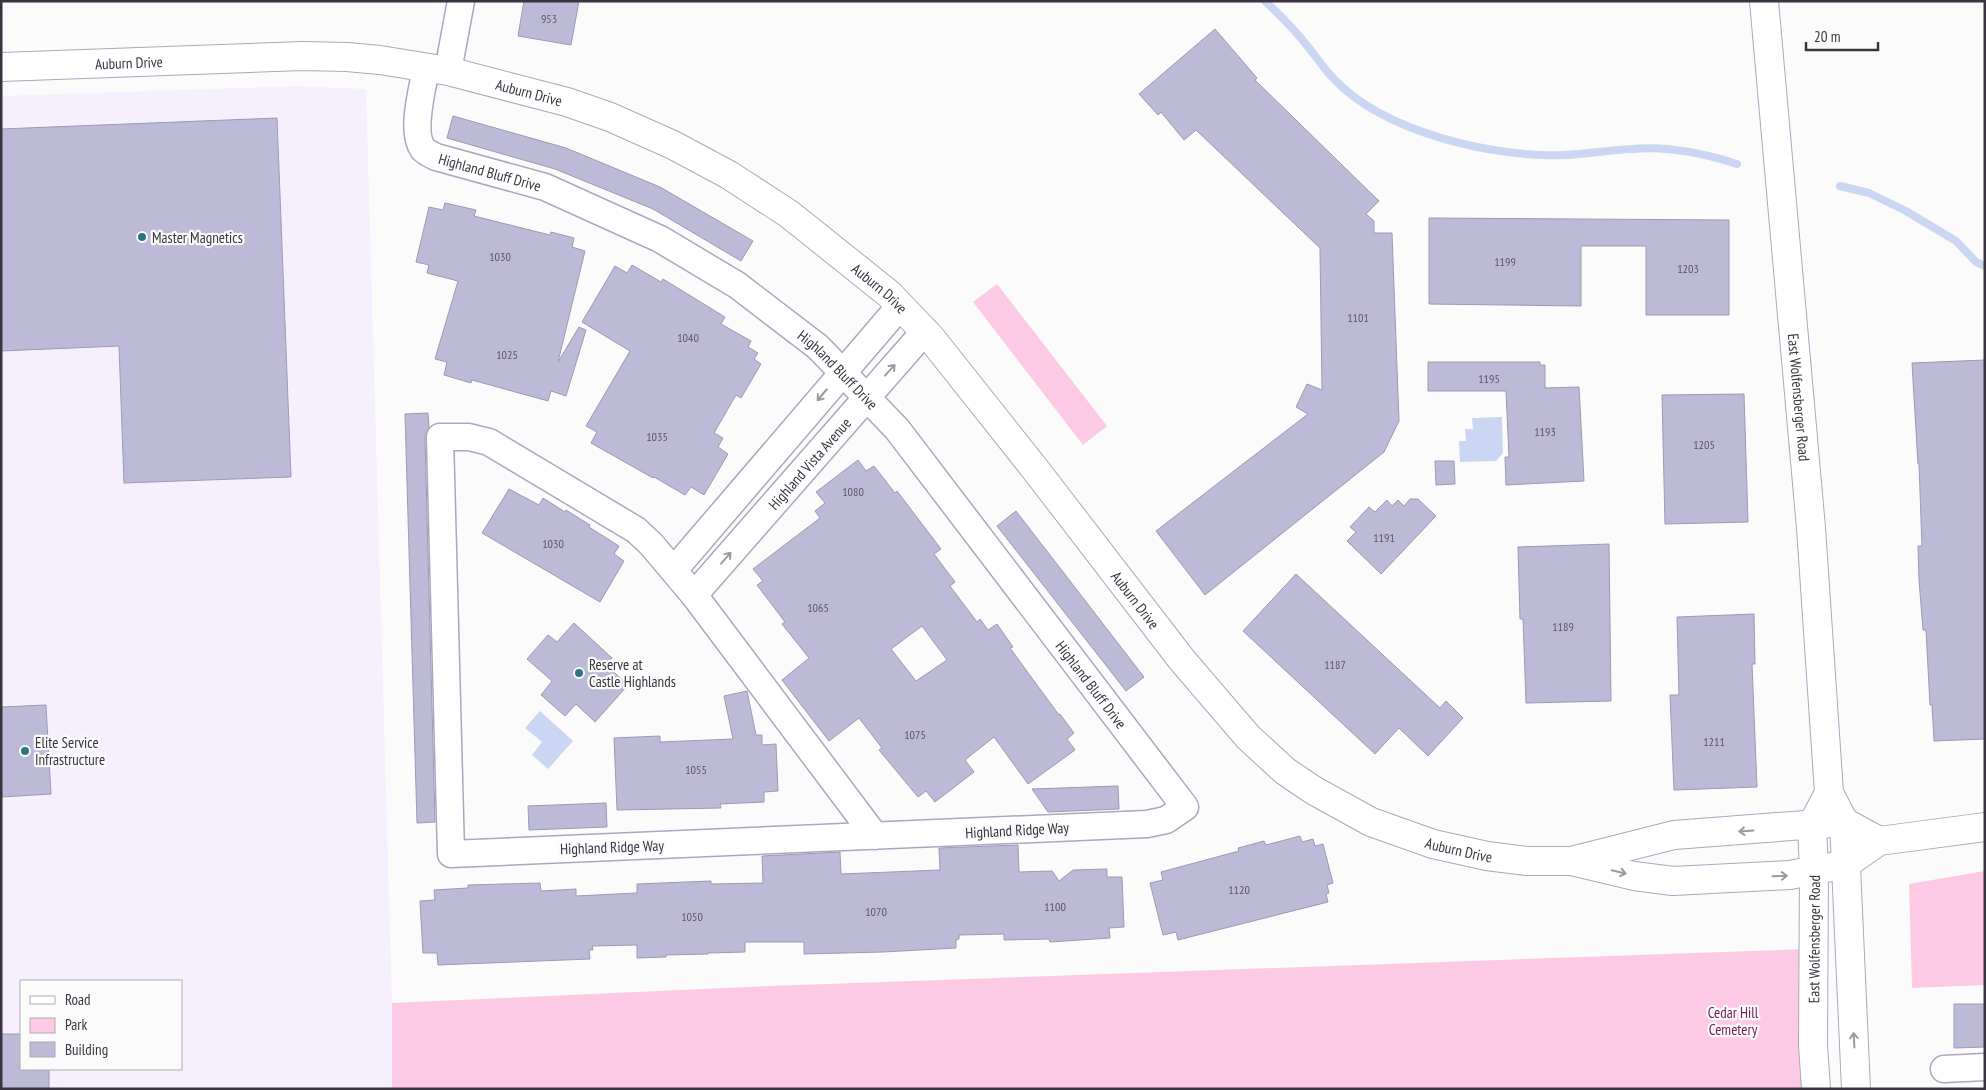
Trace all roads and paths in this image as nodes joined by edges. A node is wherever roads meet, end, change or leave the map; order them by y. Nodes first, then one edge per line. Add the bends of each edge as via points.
1 (461, 1) edge
2 (1764, 1) edge
3 (1, 67) edge
4 (437, 69) junction
5 (900, 306) junction
6 (924, 331) junction
7 (843, 371) junction
8 (867, 396) junction
9 (674, 570) junction
10 (694, 595) junction
11 (1829, 793) junction
12 (1185, 807) joint
13 (1844, 822) junction
14 (1812, 824) junction
15 (1985, 827) edge
16 (875, 836) junction
17 (1879, 841) junction
18 (1571, 861) junction
19 (1846, 864) junction
20 (1814, 871) junction
21 (1985, 1067) edge
22 (1944, 1069) dead end
23 (1816, 1089) edge
24 (1856, 1089) edge

1 - 4 street
2 - 11 street, East Wolfensberger Road via 1811,528
3 - 4 street, Auburn Drive via 303,56 355,58
4 - 5 street, Auburn Drive via 567,102 673,145 730,175 789,214
4 - 7 street, Highland Bluff Drive via 418,123 418,139 423,150 436,157 546,187 660,239 737,284 818,347
5 - 6 street, Auburn Drive
5 - 7 street
8 -> 6 street, Highland Vista Avenue
6 - 18 street, Auburn Drive via 965,378 1182,660 1248,737 1278,764 1343,808 1371,822 1433,844 1486,856 1527,861
7 - 8 street, Highland Bluff Drive
7 -> 9 street
10 -> 8 street, Highland Vista Avenue
8 - 12 street, Highland Bluff Drive via 898,429
9 - 10 street
9 - 16 street, Highland Ridge Way via 636,530 489,442 469,437 440,437 451,854
10 - 16 street
11 - 13 street, East Wolfensberger Road
11 - 14 street
12 - 16 street, Highland Ridge Way via 1166,820 1148,824
13 - 14 street, Auburn Drive
13 - 17 street
13 - 19 street, East Wolfensberger Road
14 -> 18 street, Auburn Drive via 1674,835
14 - 20 street, East Wolfensberger Road
15 - 17 street
17 - 19 street
18 -> 20 street, Auburn Drive via 1634,876 1673,881 1790,876
19 - 20 street, Auburn Drive
24 -> 19 street, East Wolfensberger Road
20 - 23 street, East Wolfensberger Road via 1813,1045
21 - 22 street

